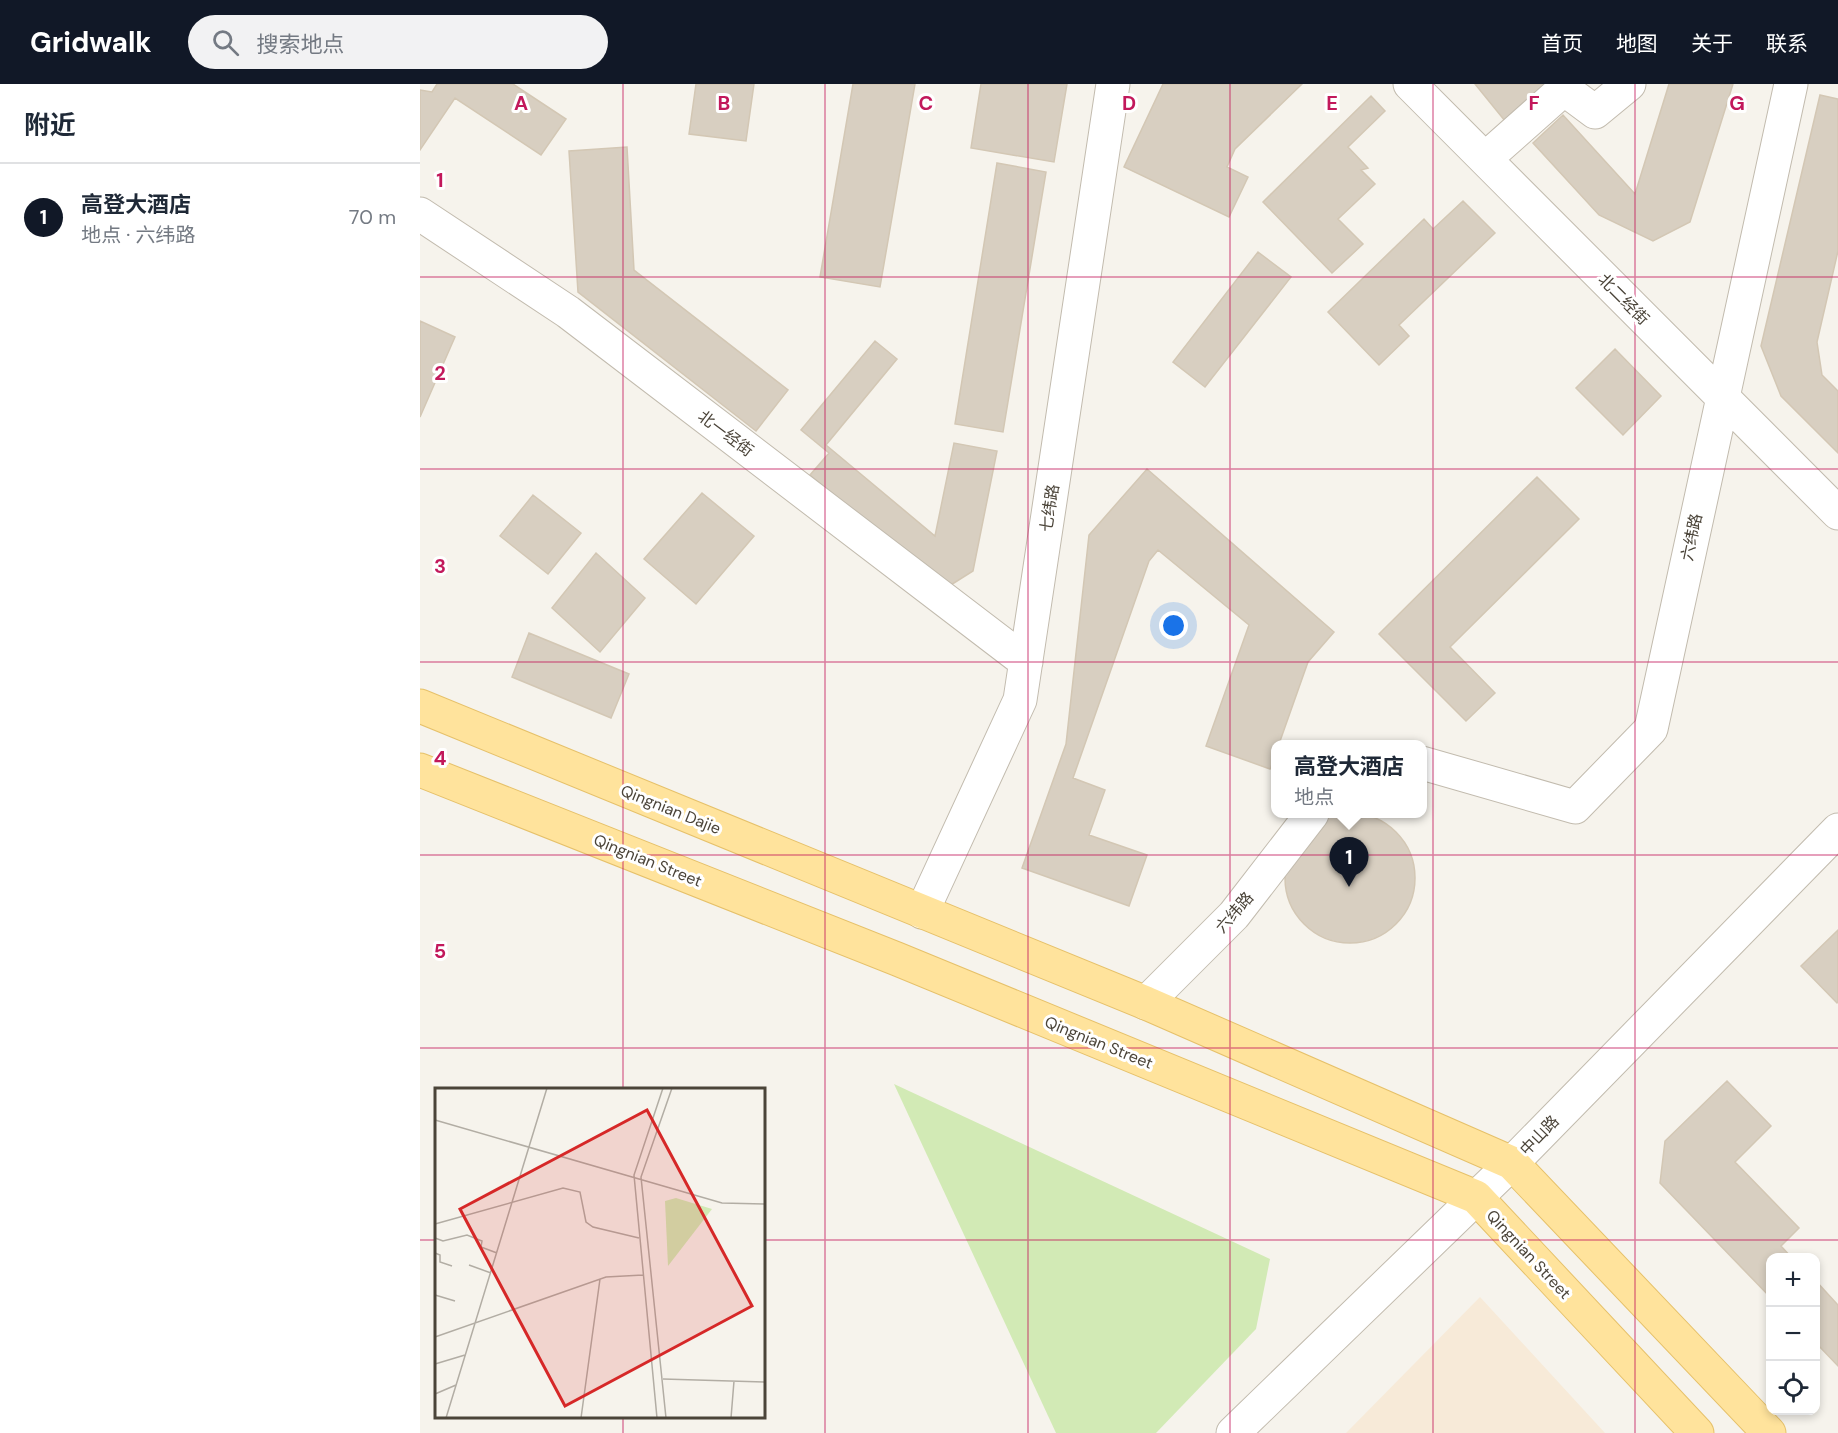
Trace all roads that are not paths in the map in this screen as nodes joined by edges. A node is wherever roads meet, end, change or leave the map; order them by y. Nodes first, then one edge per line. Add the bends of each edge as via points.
1 (1113, 84) edge
2 (1410, 84) edge
3 (1629, 84) edge
4 (1791, 84) edge
5 (1485, 159) junction
6 (420, 214) edge
7 (1721, 396) junction
8 (1838, 513) edge
9 (1026, 662) junction
10 (420, 706) edge
11 (1427, 765) edge
12 (420, 770) edge
13 (1308, 818) edge
14 (1838, 830) edge
15 (922, 912) junction
16 (1146, 1002) junction
17 (1512, 1163) junction
18 (1476, 1197) junction
19 (1233, 1433) edge
20 (1697, 1433) edge
21 (1769, 1433) edge

1 - 9 street, 七纬路
2 - 5 street, 北二经街
3 - 5 street via 1595,112 1564,89
4 - 7 street, 六纬路
5 - 7 street, 北二经街
6 - 9 street, 北一经街 via 568,312
7 - 8 street, 北二经街
7 - 11 street, 六纬路 via 1651,729 1575,807
9 - 15 street, 七纬路 via 1020,700
10 - 15 main road, Qingnian Dajie
12 - 18 main road, Qingnian Street via 897,958
13 - 16 street, 六纬路 via 1234,915
14 - 17 street, 中山路
15 - 16 main road
16 - 17 main road
17 - 18 street, 中山路
17 - 21 main road
18 - 19 street, 中山路
18 - 20 main road, Qingnian Street

